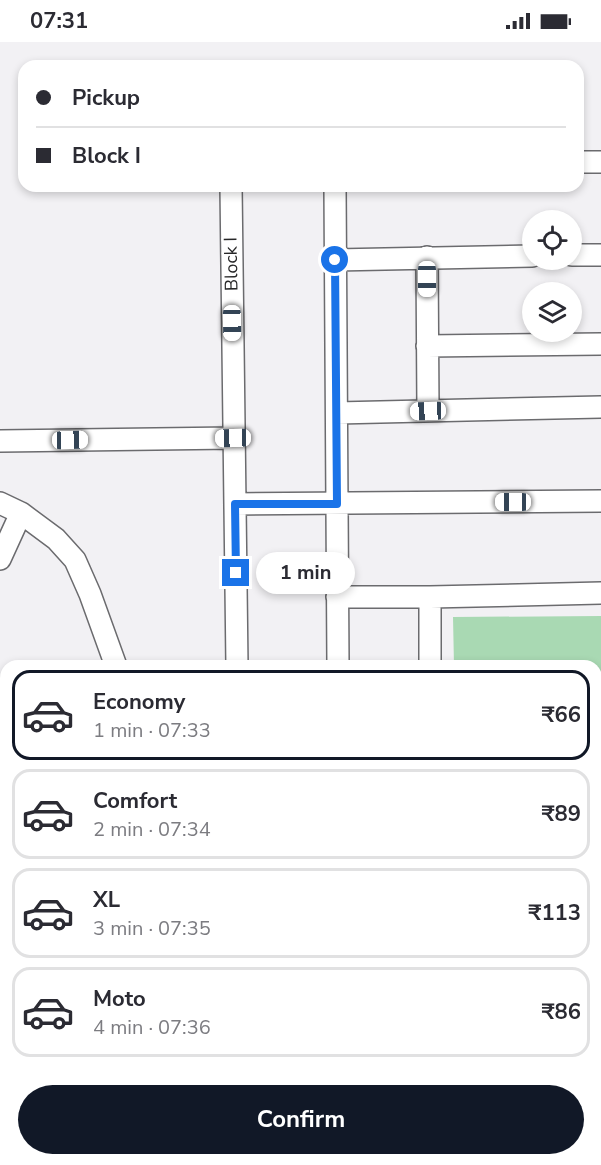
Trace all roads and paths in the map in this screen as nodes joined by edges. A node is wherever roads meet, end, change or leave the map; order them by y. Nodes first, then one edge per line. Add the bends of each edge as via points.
1 (584, 162) edge
2 (601, 162) edge
3 (231, 192) edge
4 (335, 192) edge
5 (582, 255) edge
6 (601, 255) edge
7 (522, 256) edge
8 (427, 257) junction
9 (335, 260) junction
10 (601, 344) edge
11 (427, 346) junction
12 (601, 407) edge
13 (428, 411) junction
14 (337, 413) junction
15 (233, 438) junction
16 (0, 441) edge
17 (601, 501) edge
18 (0, 503) edge
19 (235, 504) junction
20 (337, 504) junction
21 (21, 513) junction
22 (0, 559) edge
23 (601, 593) edge
24 (337, 597) junction
25 (430, 597) junction
26 (114, 660) edge
27 (237, 660) edge
28 (338, 660) edge
29 (430, 660) edge

1 - 2 street
3 - 15 street, Block I
4 - 9 street
5 - 6 street
7 - 8 street
8 - 9 street
8 - 11 street
9 - 14 street
10 - 11 street
11 - 13 street
12 - 13 street
13 - 14 street
14 - 20 street
15 - 16 street
15 - 19 street, Block I
17 - 20 street
18 - 21 street
19 - 20 street
19 - 27 street, Block I
20 - 24 street
21 - 22 street
21 - 26 street via 56,539 75,560
23 - 25 street
24 - 25 street
24 - 28 street
25 - 29 street

